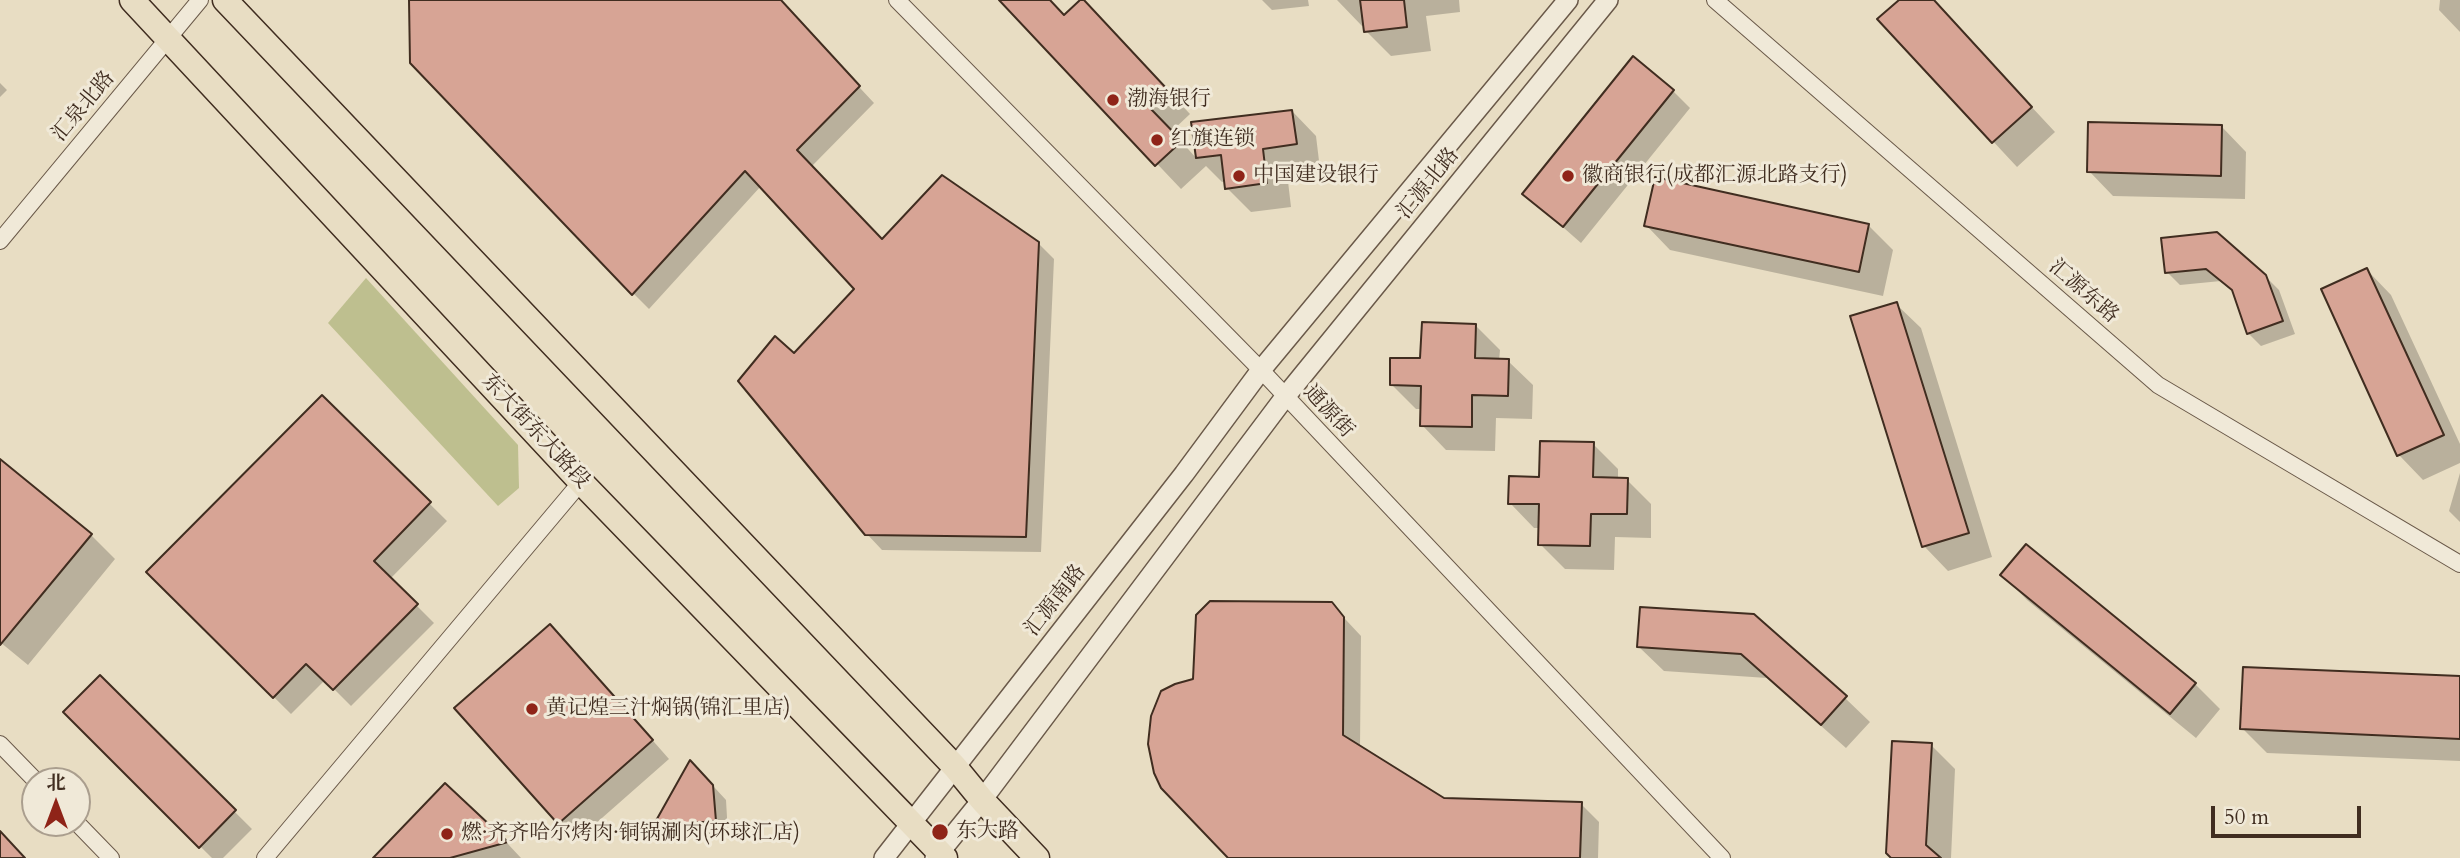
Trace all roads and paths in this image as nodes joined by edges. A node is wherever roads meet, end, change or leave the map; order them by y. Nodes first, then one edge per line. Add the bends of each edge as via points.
1 (132, 0) edge
2 (200, 0) edge
3 (225, 0) edge
4 (897, 0) edge
5 (1568, 0) edge
6 (1608, 0) edge
7 (1715, 0) edge
8 (168, 38) junction
9 (0, 241) edge
10 (1261, 370) junction
11 (1285, 397) junction
12 (582, 482) junction
13 (2460, 564) edge
14 (0, 744) edge
15 (954, 766) junction
16 (22, 767) edge
17 (982, 800) junction
18 (911, 823) junction
19 (91, 837) edge
20 (940, 856) edge
21 (111, 858) edge
22 (265, 858) edge
23 (884, 858) edge
24 (1037, 858) edge
25 (1722, 858) edge

1 - 8 main road, 东大街东大路段
2 - 8 street, 汇泉北路
3 - 15 main road
4 - 10 street, 通源街
5 - 10 street, 汇源北路
6 - 11 street, 汇源北路
7 - 13 street, 汇源东路 via 2158,385
8 - 9 street, 汇泉北路
8 - 12 main road, 东大街东大路段
10 - 11 street, 通源街
10 - 15 street, 汇源南路
11 - 17 street
11 - 25 street, 通源街
12 - 18 main road, 东大街东大路段
12 - 22 street
14 - 16 street
15 - 17 main road
15 - 18 street, 汇源南路
17 - 20 street
17 - 24 main road
18 - 20 main road, 东大街东大路段
18 - 23 street, 汇源南路
19 - 21 street

